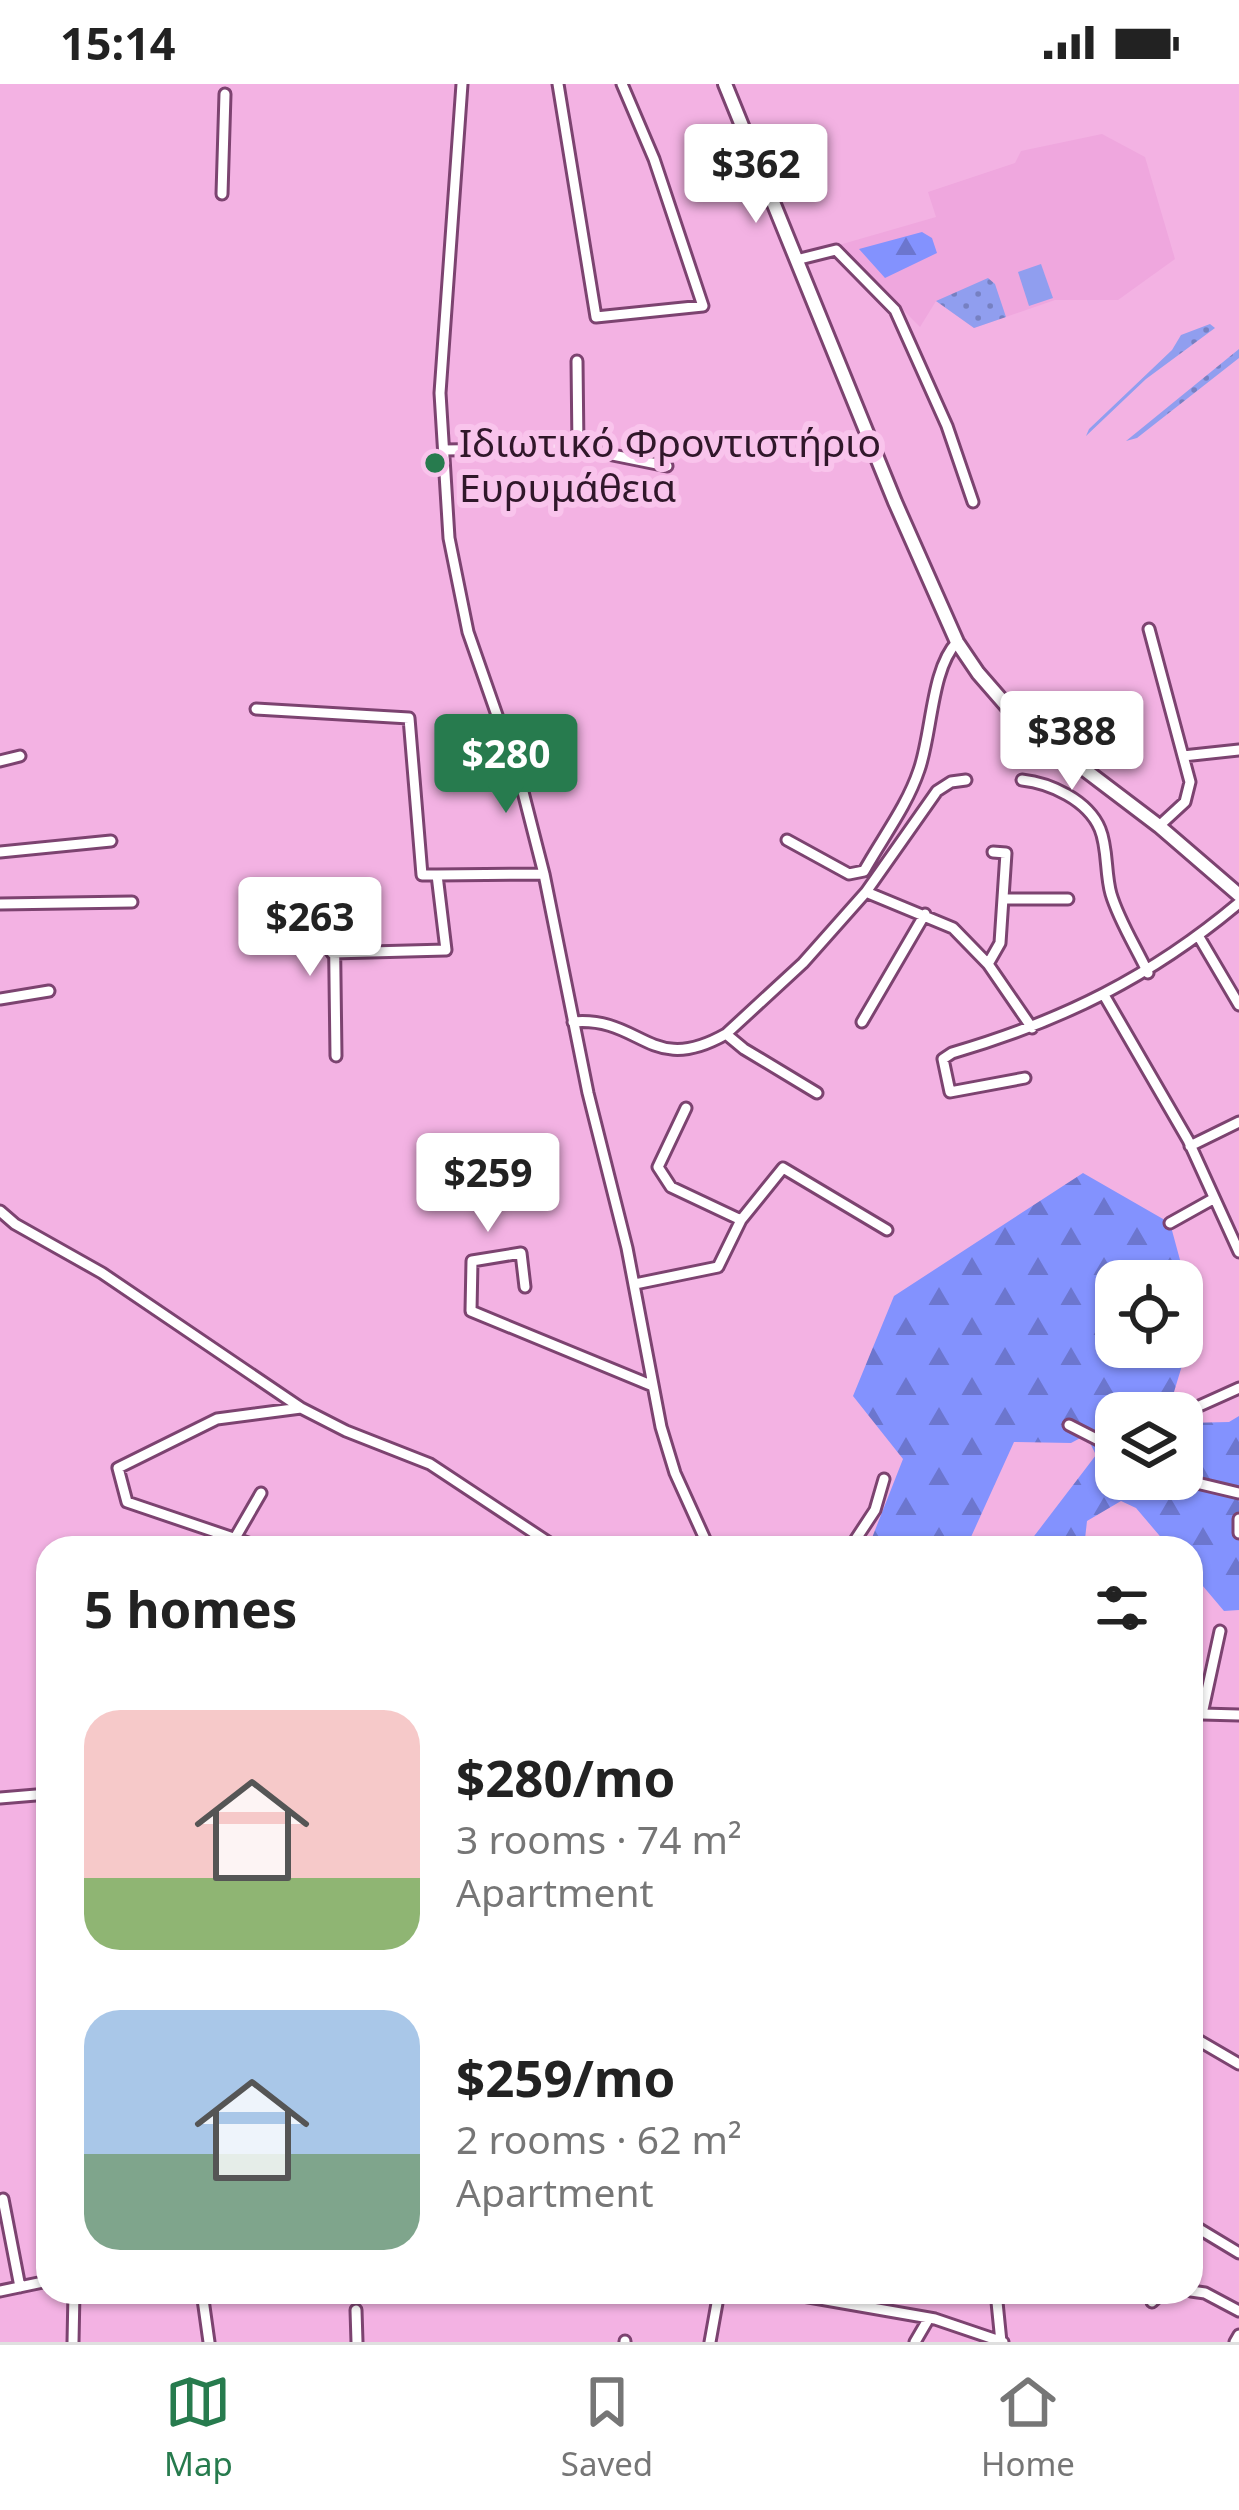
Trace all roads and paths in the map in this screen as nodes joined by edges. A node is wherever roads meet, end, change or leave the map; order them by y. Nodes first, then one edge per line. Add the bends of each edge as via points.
1 (462, 84) edge
2 (557, 84) edge
3 (622, 84) edge
4 (725, 84) edge
5 (225, 94) dead end
6 (221, 194) dead end
7 (796, 260) junction
8 (577, 361) dead end
9 (578, 448) junction
10 (444, 450) junction
11 (667, 466) dead end
12 (973, 502) dead end
13 (1149, 629) dead end
14 (957, 642) junction
15 (256, 709) dead end
16 (1239, 750) edge
17 (20, 756) dead end
18 (1183, 756) junction
19 (0, 761) edge
20 (966, 780) dead end
21 (1022, 780) dead end
22 (1159, 826) junction
23 (787, 840) dead end
24 (110, 842) dead end
25 (993, 851) dead end
26 (0, 852) edge
27 (544, 874) junction
28 (437, 875) junction
29 (866, 892) junction
30 (1003, 899) junction
31 (1069, 899) dead end
32 (1239, 899) edge
33 (334, 901) dead end
34 (132, 902) dead end
35 (0, 904) edge
36 (925, 914) junction
37 (1199, 937) junction
38 (332, 953) junction
39 (988, 964) junction
40 (1148, 973) junction
41 (49, 992) dead end
42 (1104, 995) junction
43 (0, 999) edge
44 (1239, 1005) edge
45 (573, 1022) junction
46 (862, 1022) dead end
47 (1032, 1028) junction
48 (726, 1034) junction
49 (336, 1056) dead end
50 (1025, 1078) dead end
51 (817, 1093) dead end
52 (686, 1108) dead end
53 (1239, 1122) edge
54 (1190, 1146) junction
55 (1213, 1199) junction
56 (0, 1211) edge
57 (741, 1220) junction
58 (1170, 1223) dead end
59 (887, 1230) dead end
60 (1239, 1252) edge
61 (635, 1284) junction
62 (525, 1287) dead end
63 (653, 1386) junction
64 (1239, 1388) edge
65 (1203, 1405) edge
66 (301, 1408) junction
67 (1069, 1425) dead end
68 (1095, 1438) edge
69 (884, 1479) dead end
70 (1203, 1484) edge
71 (261, 1493) dead end
72 (1239, 1493) edge
73 (1239, 1519) edge
74 (1239, 1533) edge
75 (229, 1536) edge
76 (236, 1536) edge
77 (538, 1536) edge
78 (704, 1536) edge
79 (858, 1536) edge
80 (1220, 1631) dead end
81 (1203, 1709) edge
82 (1203, 1714) edge
83 (1239, 1714) edge
84 (36, 1795) edge
85 (0, 1798) edge
86 (1203, 2043) edge
87 (1239, 2064) edge
88 (3, 2199) dead end
89 (1203, 2231) edge
90 (1239, 2253) edge
91 (36, 2284) edge
92 (20, 2287) junction
93 (0, 2291) edge
94 (1203, 2293) edge
95 (74, 2304) edge
96 (204, 2304) edge
97 (717, 2304) edge
98 (857, 2304) edge
99 (997, 2304) edge
100 (356, 2310) dead end
101 (1239, 2311) edge
102 (929, 2318) junction
103 (73, 2342) edge
104 (209, 2342) edge
105 (356, 2342) edge
106 (710, 2342) edge
107 (915, 2342) edge
108 (1002, 2342) edge

1 - 10 street via 440,393
2 - 3 street via 596,316 703,305
4 - 7 main road
5 - 6 street
7 - 12 street via 836,250 895,310
7 - 14 main road
8 - 9 street
9 - 10 street
9 - 11 street
10 - 27 street via 449,538 468,632
13 - 18 street
14 - 22 main road via 1018,719
14 - 23 street via 919,771 864,871 849,874
15 - 28 street via 409,718 422,874
16 - 18 street
17 - 19 street
18 - 22 street via 1185,802
20 - 29 street via 937,791
21 - 40 street via 1046,783 1093,816 1112,900
22 - 32 main road
24 - 26 street
25 - 30 street via 1006,853
27 - 28 street
27 - 45 street
28 - 38 street via 446,950
29 - 36 street
29 - 48 street
30 - 31 street
30 - 39 street via 1000,943
32 - 37 street
33 - 38 street
34 - 35 street
36 - 39 street via 953,928
36 - 46 street
37 - 40 street
37 - 44 street
38 - 49 street
39 - 47 street
40 - 42 street
41 - 43 street
42 - 47 street
42 - 54 street
45 - 48 street via 611,1024 680,1052
45 - 61 street
47 - 50 street via 943,1060 950,1092
48 - 51 street
52 - 57 street via 658,1167 671,1187
53 - 54 street
54 - 55 street
55 - 58 street
55 - 60 street
56 - 66 street
57 - 59 street via 783,1168
57 - 61 street via 718,1267
61 - 63 street
62 - 63 street via 521,1253 472,1261 471,1311
63 - 78 street via 675,1473
64 - 65 street
66 - 75 street via 217,1419 118,1468 128,1502
66 - 77 street via 430,1464
67 - 68 street
69 - 79 street
70 - 72 street
71 - 76 street
73 - 74 street
80 - 81 street
82 - 83 street
84 - 85 street
86 - 87 street
88 - 92 street
89 - 90 street
91 - 92 street
92 - 93 street
94 - 101 street
95 - 103 street
96 - 104 street
97 - 106 street
98 - 102 street
99 - 108 street
100 - 105 street
102 - 107 street
102 - 108 street

